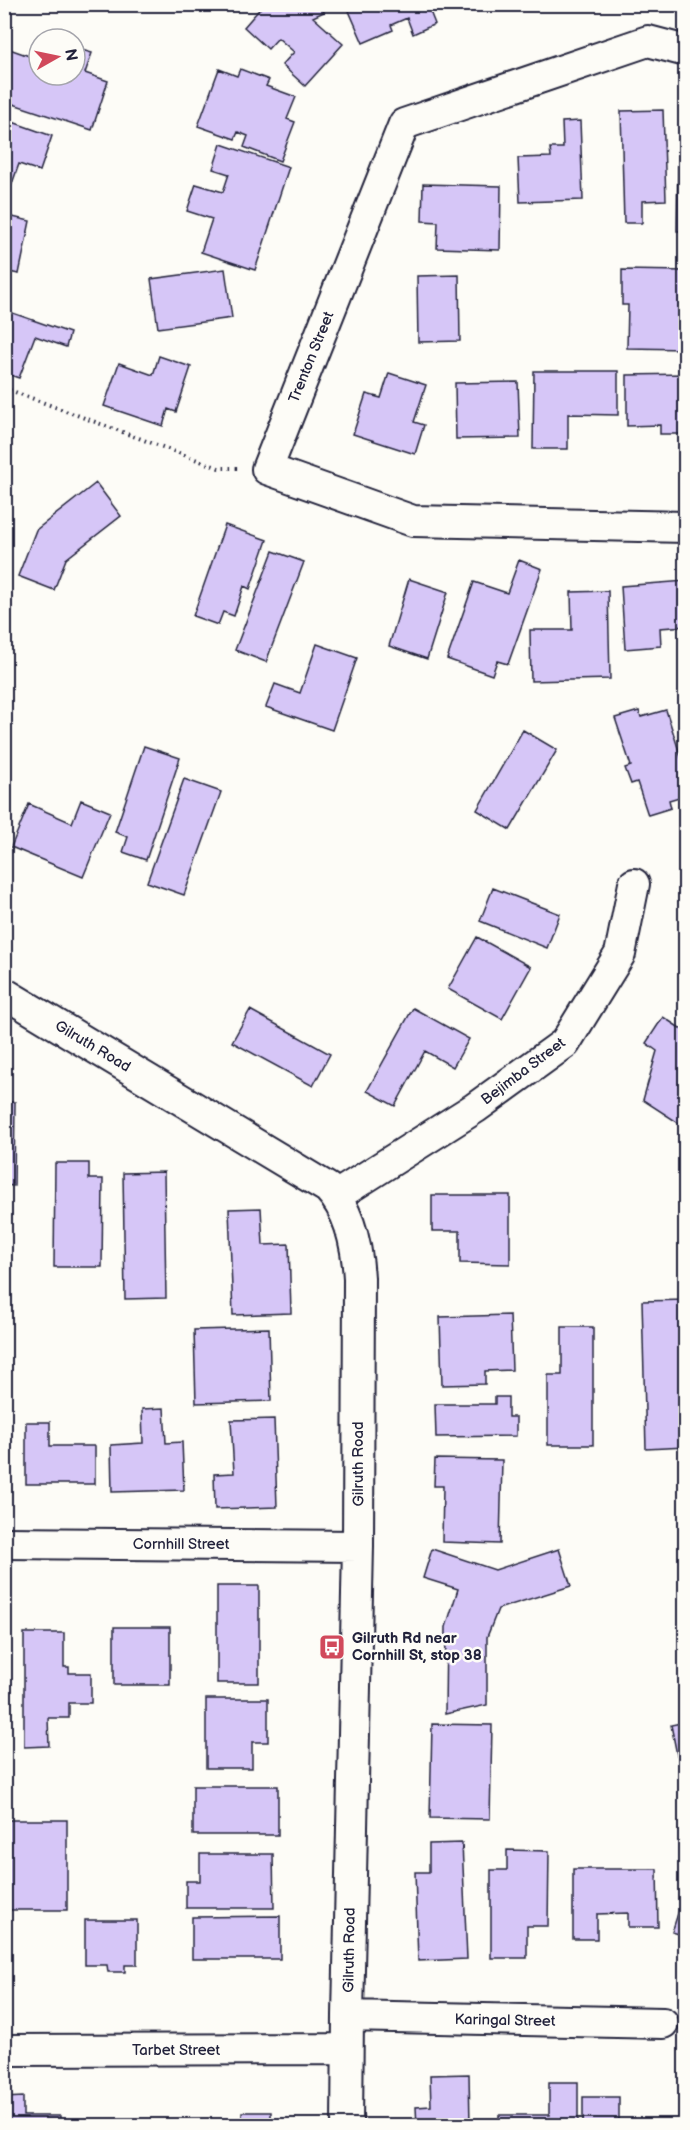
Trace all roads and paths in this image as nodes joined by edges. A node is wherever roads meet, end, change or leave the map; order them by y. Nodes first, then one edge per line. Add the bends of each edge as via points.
1 (686, 51) edge
2 (4, 388) edge
3 (267, 469) junction
4 (686, 527) edge
5 (634, 884) dead end
6 (4, 993) edge
7 (336, 1196) junction
8 (4, 1543) edge
9 (358, 1546) junction
10 (348, 2016) junction
11 (663, 2023) dead end
12 (347, 2049) junction
13 (4, 2050) edge
14 (347, 2126) edge

1 - 3 street, Trenton Street via 648,41 404,124
2 - 3 path via 219,468
3 - 4 street via 413,521
5 - 7 street, Bejimba Street via 620,954 565,1043 475,1108
6 - 7 street, Gilruth Road
7 - 9 street, Gilruth Road via 358,1257
8 - 9 street, Cornhill Street
9 - 10 street, Gilruth Road
10 - 11 street, Karingal Street
10 - 12 street, Gilruth Road
12 - 13 street, Tarbet Street
12 - 14 street, Gilruth Road

